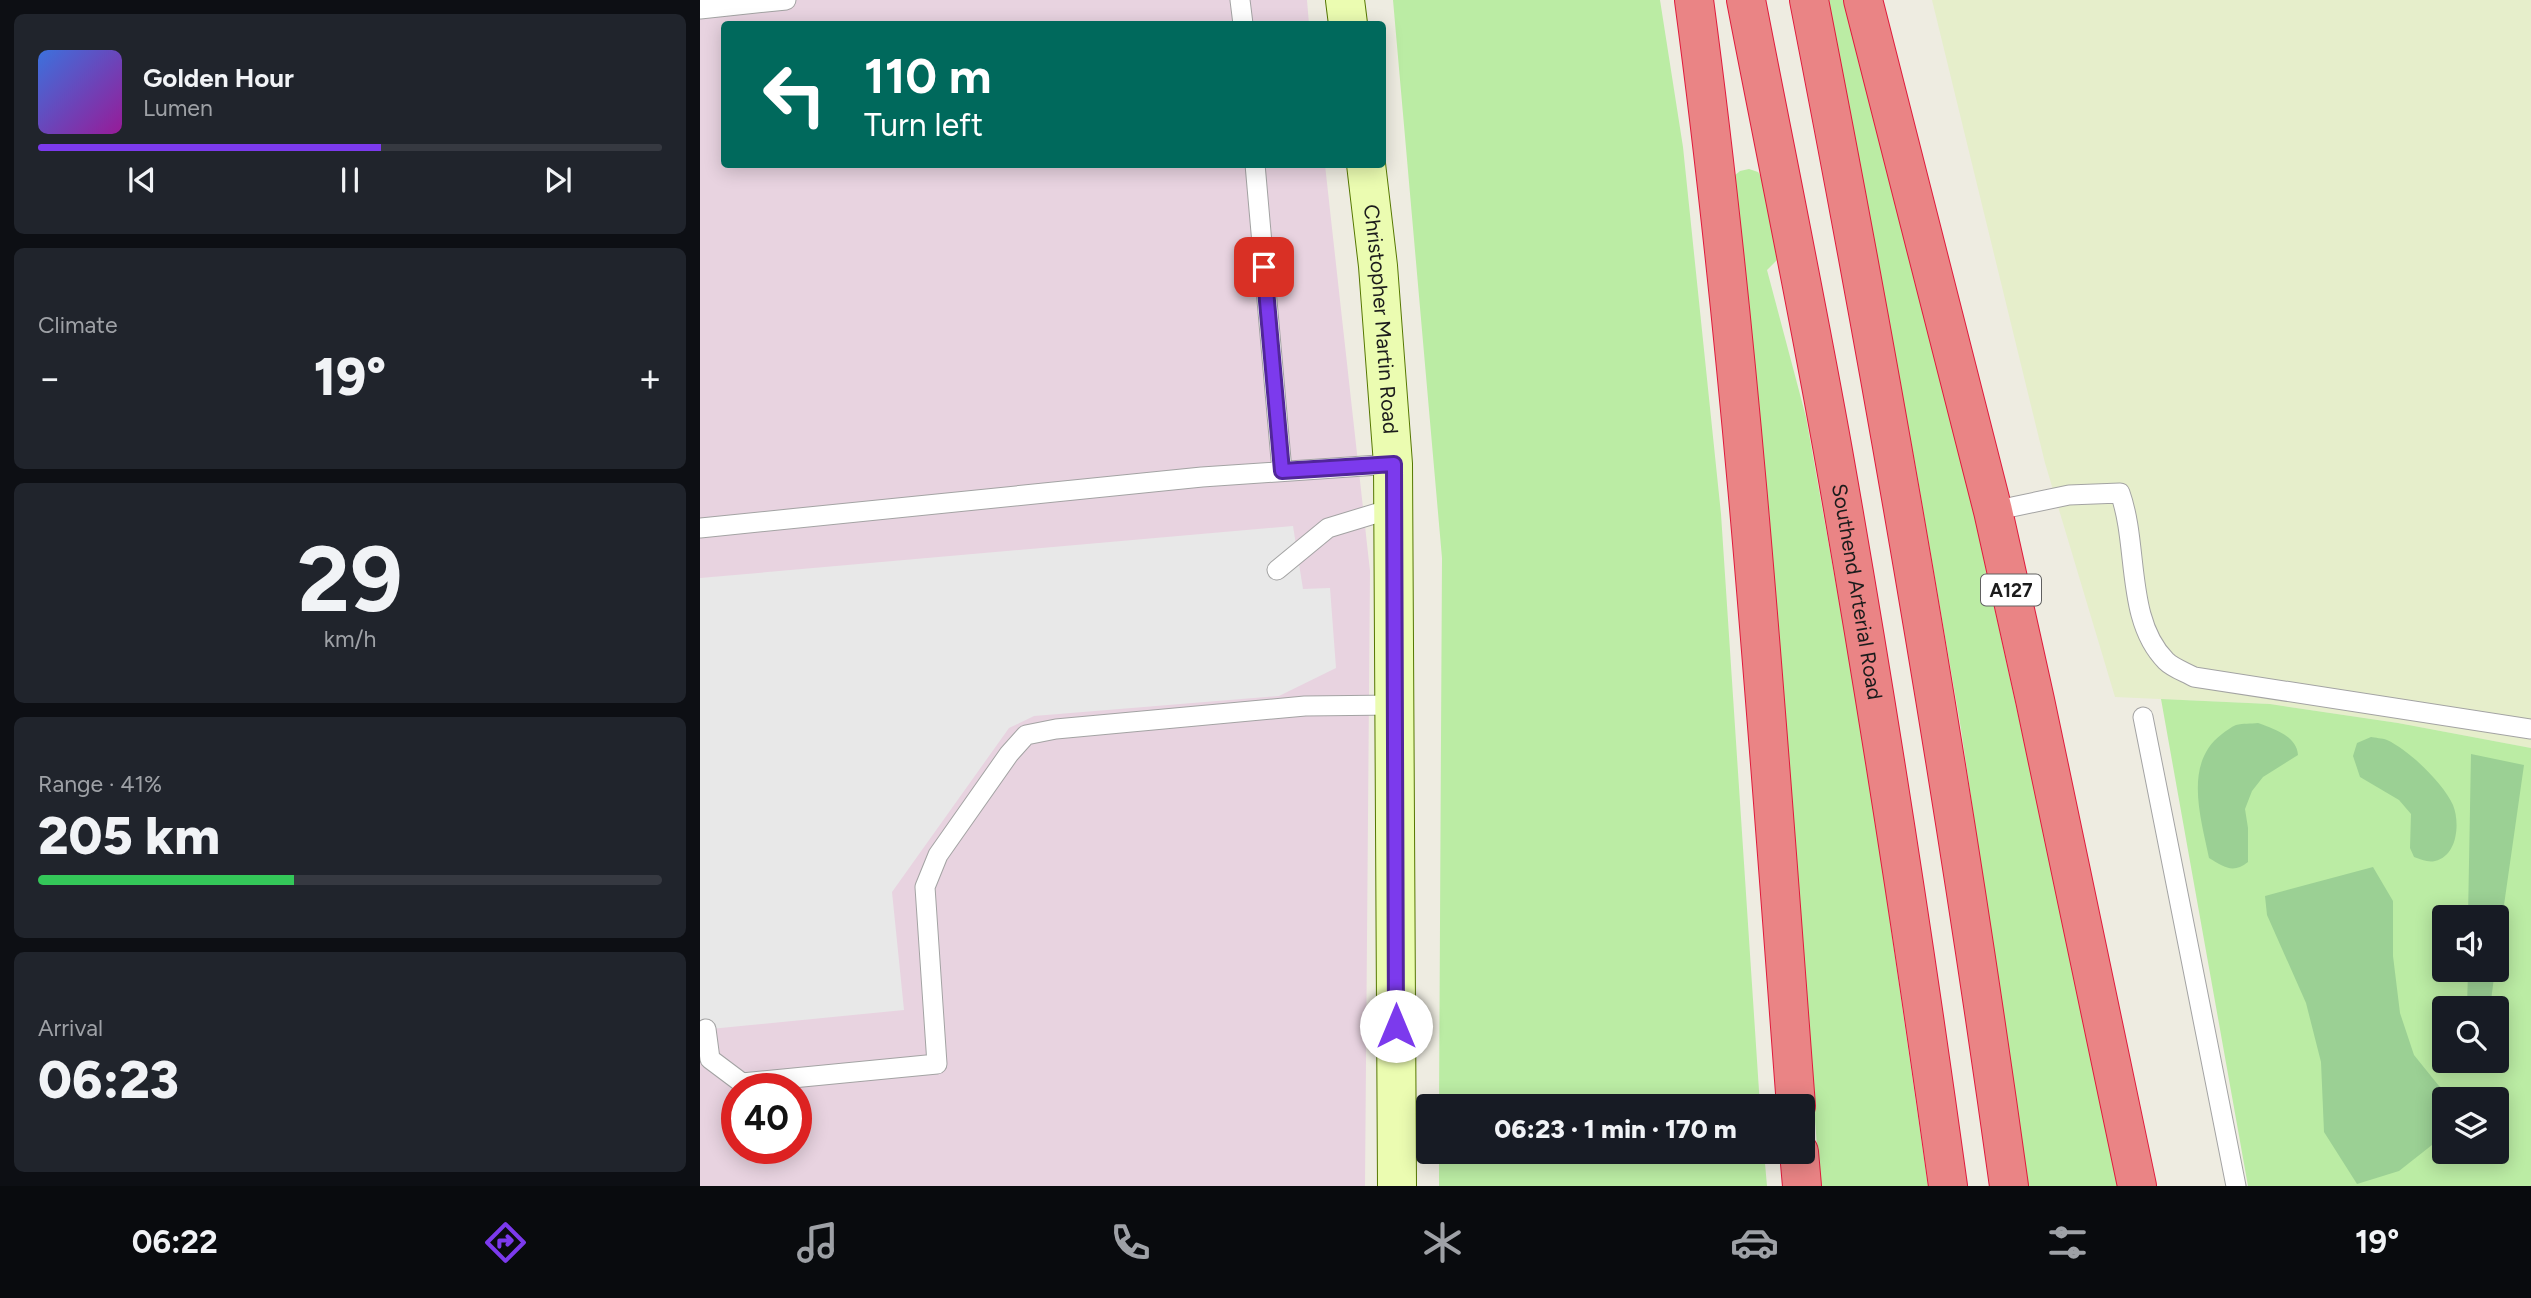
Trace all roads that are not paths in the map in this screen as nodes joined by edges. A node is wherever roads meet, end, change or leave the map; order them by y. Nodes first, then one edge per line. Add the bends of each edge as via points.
1 (786, 0) edge
2 (1240, 0) edge
3 (1345, 0) edge
4 (1695, 0) edge
5 (1746, 0) edge
6 (1809, 0) edge
7 (1863, 0) edge
8 (700, 9) edge
9 (1243, 21) edge
10 (1348, 21) edge
11 (1255, 168) edge
12 (1366, 168) edge
13 (1394, 464) junction
14 (1282, 471) junction
15 (1394, 508) junction
16 (1993, 511) junction
17 (700, 528) edge
18 (1278, 570) dead end
19 (1395, 705) junction
20 (2144, 717) dead end
21 (2531, 729) edge
22 (706, 1029) dead end
23 (1795, 1094) edge
24 (1800, 1164) edge
25 (1397, 1186) edge
26 (1802, 1186) edge
27 (1948, 1186) edge
28 (2009, 1186) edge
29 (2137, 1186) edge
30 (2236, 1186) edge

1 - 8 lane
2 - 9 lane
3 - 10 street
4 - 23 highway via 1730,295
5 - 27 highway, Southend Arterial Road via 1864,633
6 - 28 highway via 1928,645
7 - 16 highway, A127
11 - 14 lane
12 - 13 street, Christopher Martin Road
13 - 14 lane
13 - 15 street, Christopher Martin Road
14 - 17 lane
15 - 18 lane via 1328,528
15 - 19 street, Christopher Martin Road
16 - 21 lane via 2069,495 2120,493 2128,515 2141,617 2151,643 2168,664 2194,677
16 - 29 highway, A127
19 - 22 lane via 1305,706 1027,735 938,855 925,887 937,1064 741,1083 710,1059
19 - 25 street, Christopher Martin Road
20 - 30 lane
24 - 26 highway

